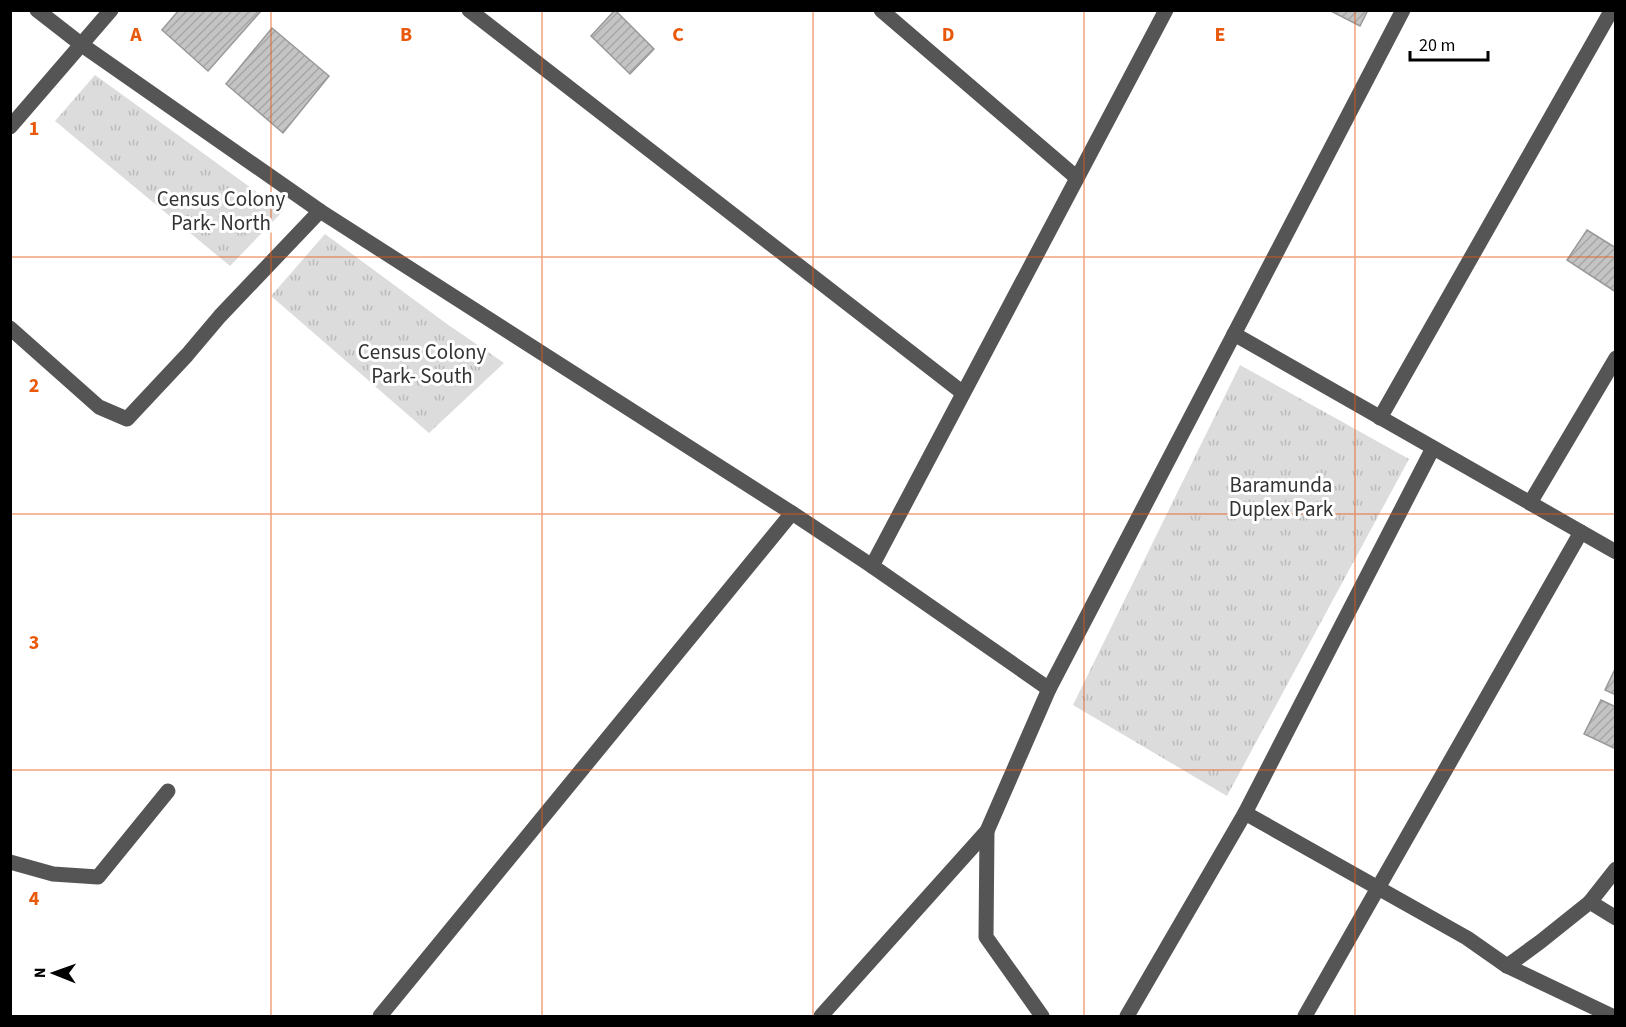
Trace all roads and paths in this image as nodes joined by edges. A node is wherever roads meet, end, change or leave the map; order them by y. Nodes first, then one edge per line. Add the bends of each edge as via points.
1 (37, 10) edge
2 (111, 10) edge
3 (469, 10) edge
4 (881, 10) edge
5 (1166, 10) edge
6 (1403, 10) edge
7 (1610, 13) edge
8 (82, 45) junction
9 (10, 127) edge
10 (1077, 178) junction
11 (320, 211) junction
12 (10, 328) edge
13 (1234, 334) junction
14 (1616, 358) edge
15 (963, 393) junction
16 (1380, 418) junction
17 (1433, 448) junction
18 (1530, 503) junction
19 (792, 513) junction
20 (1581, 532) junction
21 (1616, 552) edge
22 (872, 566) junction
23 (1048, 689) junction
24 (168, 791) dead end
25 (1245, 813) junction
26 (987, 831) junction
27 (10, 862) edge
28 (1616, 870) edge
29 (1378, 889) junction
30 (1590, 902) junction
31 (1616, 918) edge
32 (1507, 966) junction
33 (1039, 1016) edge
34 (380, 1017) edge
35 (821, 1017) edge
36 (1127, 1017) edge
37 (1305, 1017) edge
38 (1611, 1017) edge

1 - 8 street
2 - 8 street
3 - 15 street
4 - 10 street
5 - 10 street
6 - 13 street
7 - 16 street
8 - 9 street
8 - 11 street
10 - 15 street
11 - 12 street via 127,419 99,407
11 - 19 street
13 - 16 street
13 - 23 street
14 - 18 street
15 - 22 street
16 - 17 street
17 - 18 street
17 - 25 street
18 - 20 street
19 - 22 street
19 - 34 street
20 - 21 street
20 - 29 street
22 - 23 street
23 - 26 street
24 - 27 street via 98,877 53,874
25 - 29 street
25 - 36 street
26 - 33 street via 986,937
26 - 35 street
28 - 30 street
29 - 32 street via 1467,938
29 - 37 street
30 - 31 street
30 - 32 street
32 - 38 street

